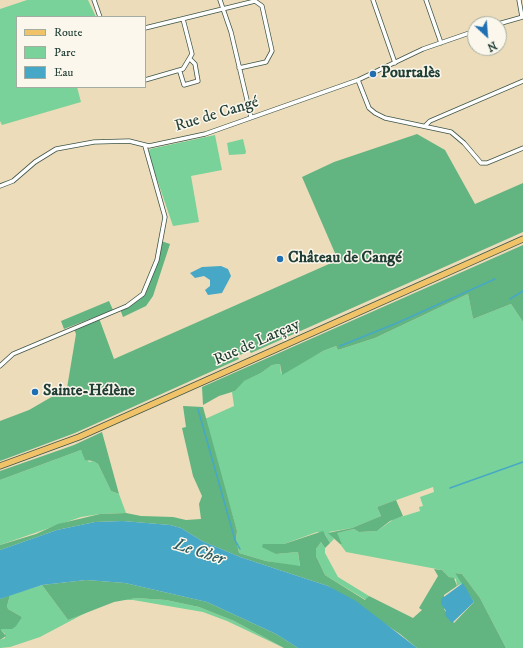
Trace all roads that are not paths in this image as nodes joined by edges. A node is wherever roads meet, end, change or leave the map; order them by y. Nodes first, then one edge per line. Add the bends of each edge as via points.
1 (94, 0) edge
2 (220, 0) edge
3 (373, 0) edge
4 (426, 0) edge
5 (519, 0) edge
6 (223, 9) junction
7 (100, 16) edge
8 (522, 17) edge
9 (183, 19) junction
10 (507, 21) edge
11 (146, 28) edge
12 (467, 34) edge
13 (441, 43) junction
14 (190, 59) junction
15 (395, 63) junction
16 (240, 68) junction
17 (180, 72) junction
18 (146, 80) edge
19 (358, 80) junction
20 (523, 81) edge
21 (251, 117) junction
22 (426, 125) junction
23 (145, 146) junction
24 (523, 148) edge
25 (0, 186) edge
26 (523, 239) edge
27 (0, 366) edge
28 (0, 466) edge

1 - 7 street
2 - 6 street
3 - 15 street
4 - 13 street
5 - 8 street
6 - 9 street
6 - 16 street
6 - 16 street via 254,1 262,6 272,53 266,62
8 - 10 street
9 - 11 street
9 - 14 street via 192,54
12 - 13 street, Rue de Cangé
13 - 15 street, Rue de Cangé
14 - 17 street
14 - 17 street via 195,64 198,81 184,85
15 - 19 street, Rue de Cangé
16 - 21 street
17 - 18 street
19 - 21 street, Rue de Cangé
19 - 22 street via 369,108 375,113 385,118
20 - 22 street
21 - 23 street, Rue de Cangé via 205,134
22 - 24 street via 455,134 479,162 487,163
23 - 25 street, Rue de Cangé via 129,141 94,142 56,149 35,162 13,181
23 - 27 street via 165,217 157,260 143,294 127,306 13,354
26 - 28 main road, Rue de Larçay via 79,436

